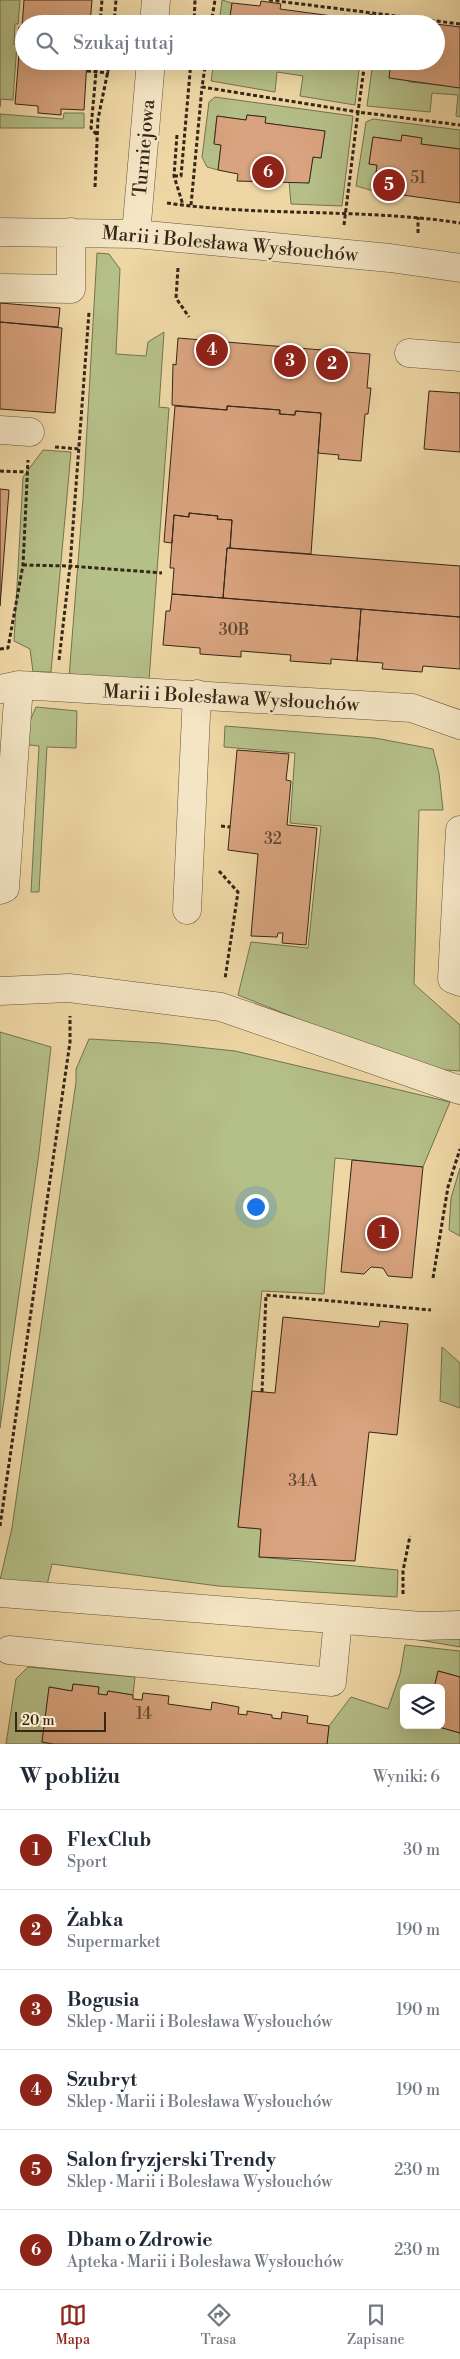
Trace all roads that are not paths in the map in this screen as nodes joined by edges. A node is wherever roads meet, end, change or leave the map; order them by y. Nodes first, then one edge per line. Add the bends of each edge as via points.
1 (156, 0) edge
2 (155, 15) edge
3 (150, 70) edge
4 (0, 232) edge
5 (71, 232) junction
6 (136, 234) junction
7 (460, 268) edge
8 (0, 288) edge
9 (409, 354) dead end
10 (460, 357) edge
11 (0, 430) edge
12 (30, 432) road end
13 (10, 687) edge
14 (196, 694) junction
15 (460, 725) edge
16 (460, 830) edge
17 (0, 890) edge
18 (187, 910) dead end
19 (460, 982) edge
20 (0, 992) edge
21 (460, 1090) edge
22 (0, 1592) edge
23 (338, 1620) junction
24 (460, 1625) edge
25 (9, 1650) dead end

1 - 2 street
3 - 6 street, Turniejowa
4 - 5 street, Marii i Bolesława Wysłouchów
5 - 6 street, Marii i Bolesława Wysłouchów
5 - 8 street via 71,288
6 - 7 street, Marii i Bolesława Wysłouchów
9 - 10 street
11 - 12 street
13 - 14 street, Marii i Bolesława Wysłouchów
13 - 17 street via 5,888
14 - 15 street, Marii i Bolesława Wysłouchów via 412,708
14 - 18 street
16 - 19 street via 452,979
20 - 21 street via 69,988 221,1007
22 - 23 street
23 - 24 street via 422,1626
23 - 25 street via 332,1682

